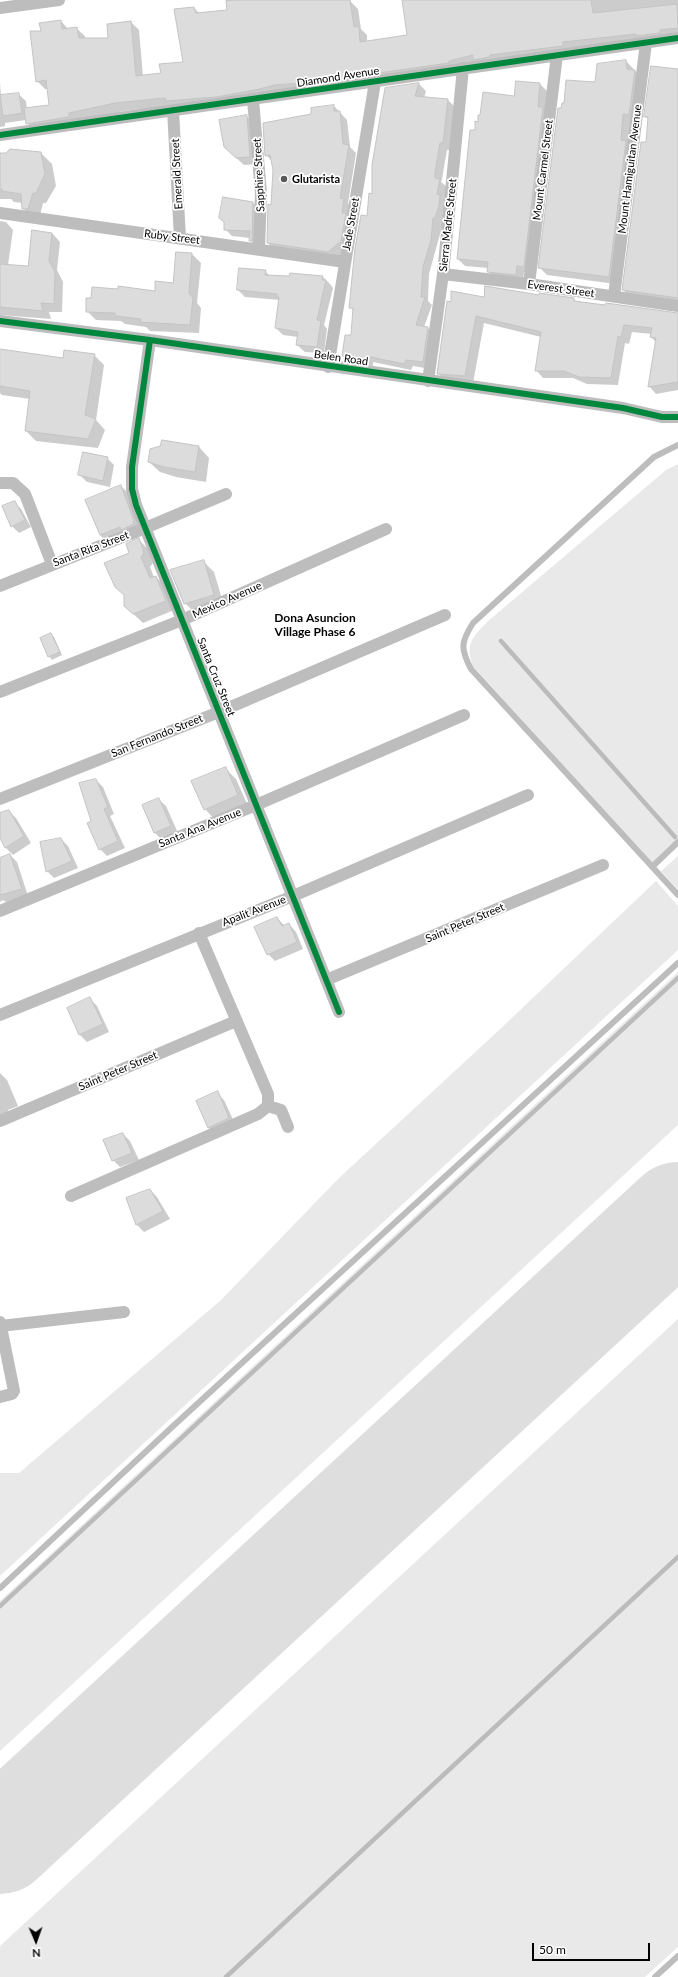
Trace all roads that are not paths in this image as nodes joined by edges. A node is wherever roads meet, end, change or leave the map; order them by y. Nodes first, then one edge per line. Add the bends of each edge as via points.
1 (59, 0) edge
2 (0, 8) edge
3 (678, 38) edge
4 (646, 43) junction
5 (557, 55) junction
6 (463, 68) junction
7 (376, 82) junction
8 (253, 100) junction
9 (173, 110) junction
10 (0, 135) edge
11 (0, 213) edge
12 (180, 238) junction
13 (259, 249) junction
14 (344, 262) junction
15 (443, 274) junction
16 (529, 284) junction
17 (614, 296) junction
18 (678, 306) edge
19 (0, 321) edge
20 (150, 340) junction
21 (328, 367) junction
22 (428, 381) junction
23 (678, 417) edge
24 (678, 445) edge
25 (0, 483) edge
26 (226, 494) dead end
27 (145, 528) junction
28 (386, 529) dead end
29 (52, 564) junction
30 (0, 586) edge
31 (445, 615) dead end
32 (182, 620) junction
33 (0, 692) edge
34 (219, 712) junction
35 (464, 715) dead end
36 (528, 795) dead end
37 (0, 799) edge
38 (256, 805) junction
39 (678, 842) edge
40 (603, 865) dead end
41 (652, 867) junction
42 (678, 894) edge
43 (293, 896) junction
44 (0, 911) edge
45 (199, 933) junction
46 (678, 963) edge
47 (326, 980) junction
48 (339, 1012) dead end
49 (0, 1015) edge
50 (236, 1021) junction
51 (268, 1106) junction
52 (0, 1121) edge
53 (288, 1127) dead end
54 (71, 1196) dead end
55 (124, 1312) dead end
56 (0, 1325) edge
57 (0, 1397) edge
58 (0, 1588) edge
59 (678, 1956) edge
60 (655, 1977) edge

1 - 2 street
3 - 4 street, Diamond Avenue
4 - 5 street, Diamond Avenue
4 - 17 street, Mount Hamiguitan Avenue
5 - 6 street, Diamond Avenue
5 - 16 street, Mount Carmel Street
6 - 7 street, Diamond Avenue
6 - 15 street, Sierra Madre Street
7 - 8 street, Diamond Avenue
7 - 14 street, Jade Street
8 - 9 street, Diamond Avenue
8 - 13 street, Sapphire Street via 261,193
9 - 10 street, Diamond Avenue
9 - 12 street, Emerald Street
11 - 12 street, Ruby Street
12 - 13 street, Ruby Street
13 - 14 street, Ruby Street
14 - 21 street, Jade Street
15 - 16 street, Everest Street
15 - 22 street, Sierra Madre Street
16 - 17 street, Everest Street
17 - 18 street, Everest Street
19 - 20 street, Belen Road
20 - 21 street, Belen Road
20 - 27 street, Santa Cruz Street via 131,478 136,505
21 - 22 street, Belen Road
22 - 23 street, Belen Road
24 - 41 lane via 654,457 473,623 462,642 471,669
25 - 29 street via 13,484 25,494
26 - 27 street, Santa Rita Street
27 - 29 street, Santa Rita Street
27 - 32 street, Santa Cruz Street
28 - 32 street, Mexico Avenue
29 - 30 street, Santa Rita Street
31 - 34 street, San Fernando Street
32 - 33 street, Mexico Avenue
32 - 34 street, Santa Cruz Street
34 - 37 street, San Fernando Street
34 - 38 street, Santa Cruz Street
35 - 38 street, Santa Ana Avenue
36 - 43 street, Apalit Avenue
38 - 43 street, Santa Cruz Street
38 - 44 street, Santa Ana Avenue
39 - 41 lane
40 - 47 street, Saint Peter Street
41 - 42 lane
43 - 45 street, Apalit Avenue
43 - 47 street, Santa Cruz Street
45 - 49 street, Apalit Avenue
45 - 50 street
46 - 58 lane
47 - 48 street, Santa Cruz Street
50 - 51 street via 268,1094
50 - 52 street, Saint Peter Street
51 - 53 street via 281,1110
51 - 54 street via 258,1114
55 - 56 street
56 - 57 street via 14,1391
59 - 60 lane

